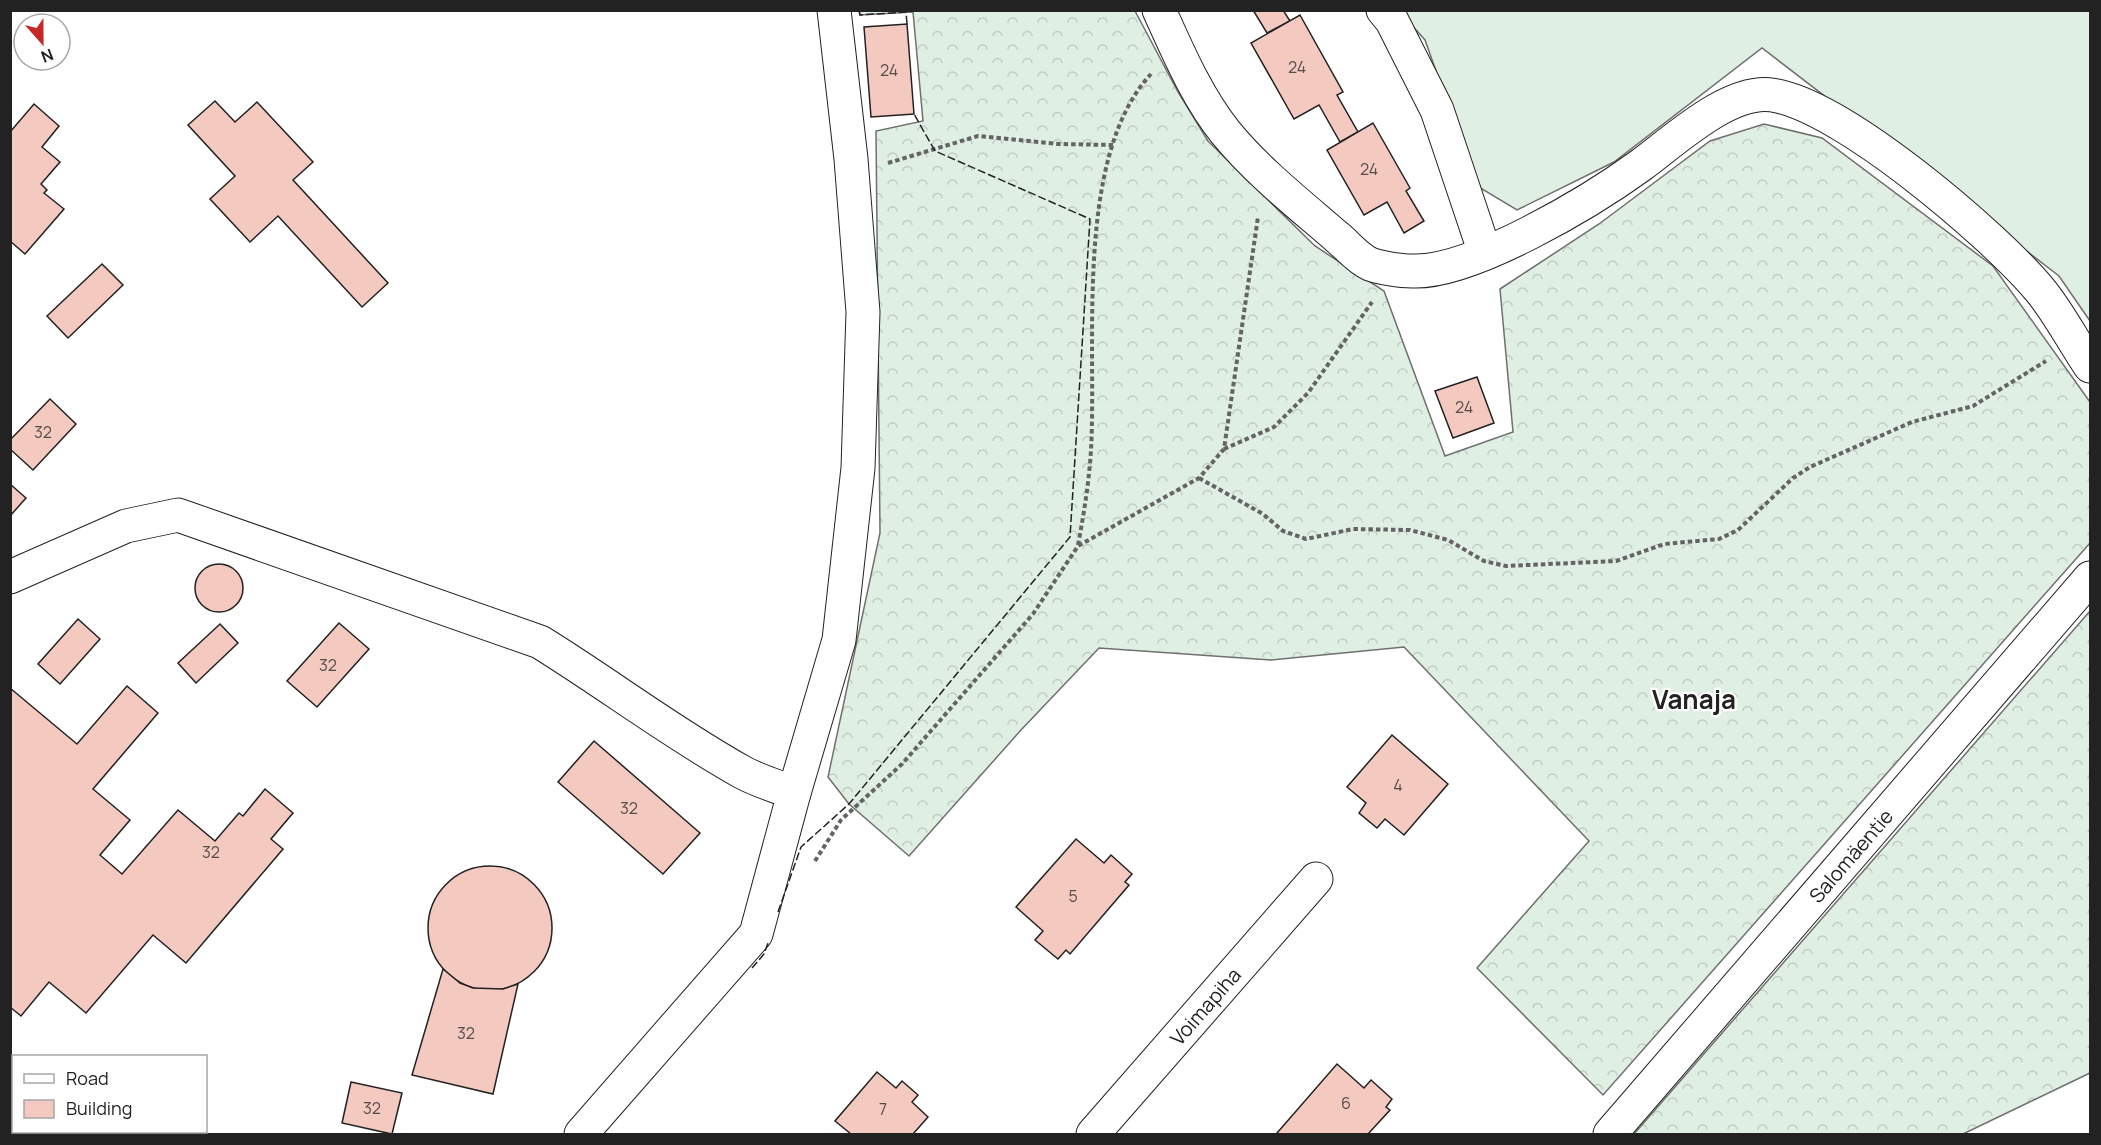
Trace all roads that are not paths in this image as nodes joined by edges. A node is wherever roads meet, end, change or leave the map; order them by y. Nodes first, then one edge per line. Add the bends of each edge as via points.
1 (834, 10) edge
2 (1159, 10) edge
3 (1383, 10) edge
4 (1485, 253) junction
5 (2083, 355) edge
6 (10, 578) edge
7 (2091, 578) edge
8 (794, 793) junction
9 (1316, 879) dead end
10 (581, 1134) edge
11 (1093, 1134) edge
12 (1610, 1134) edge

1 - 8 street via 863,312 858,468 839,640
2 - 4 street via 1190,76 1225,132 1264,174 1368,263 1413,272 1449,266
3 - 4 street via 1437,110
4 - 5 street via 1553,220 1617,181 1736,99 1771,95 1808,107 1873,145 1991,237 2041,292
6 - 8 street via 126,526 178,515 540,642 744,773
7 - 12 street, Salomäentie
8 - 10 street via 756,934
9 - 11 street, Voimapiha

